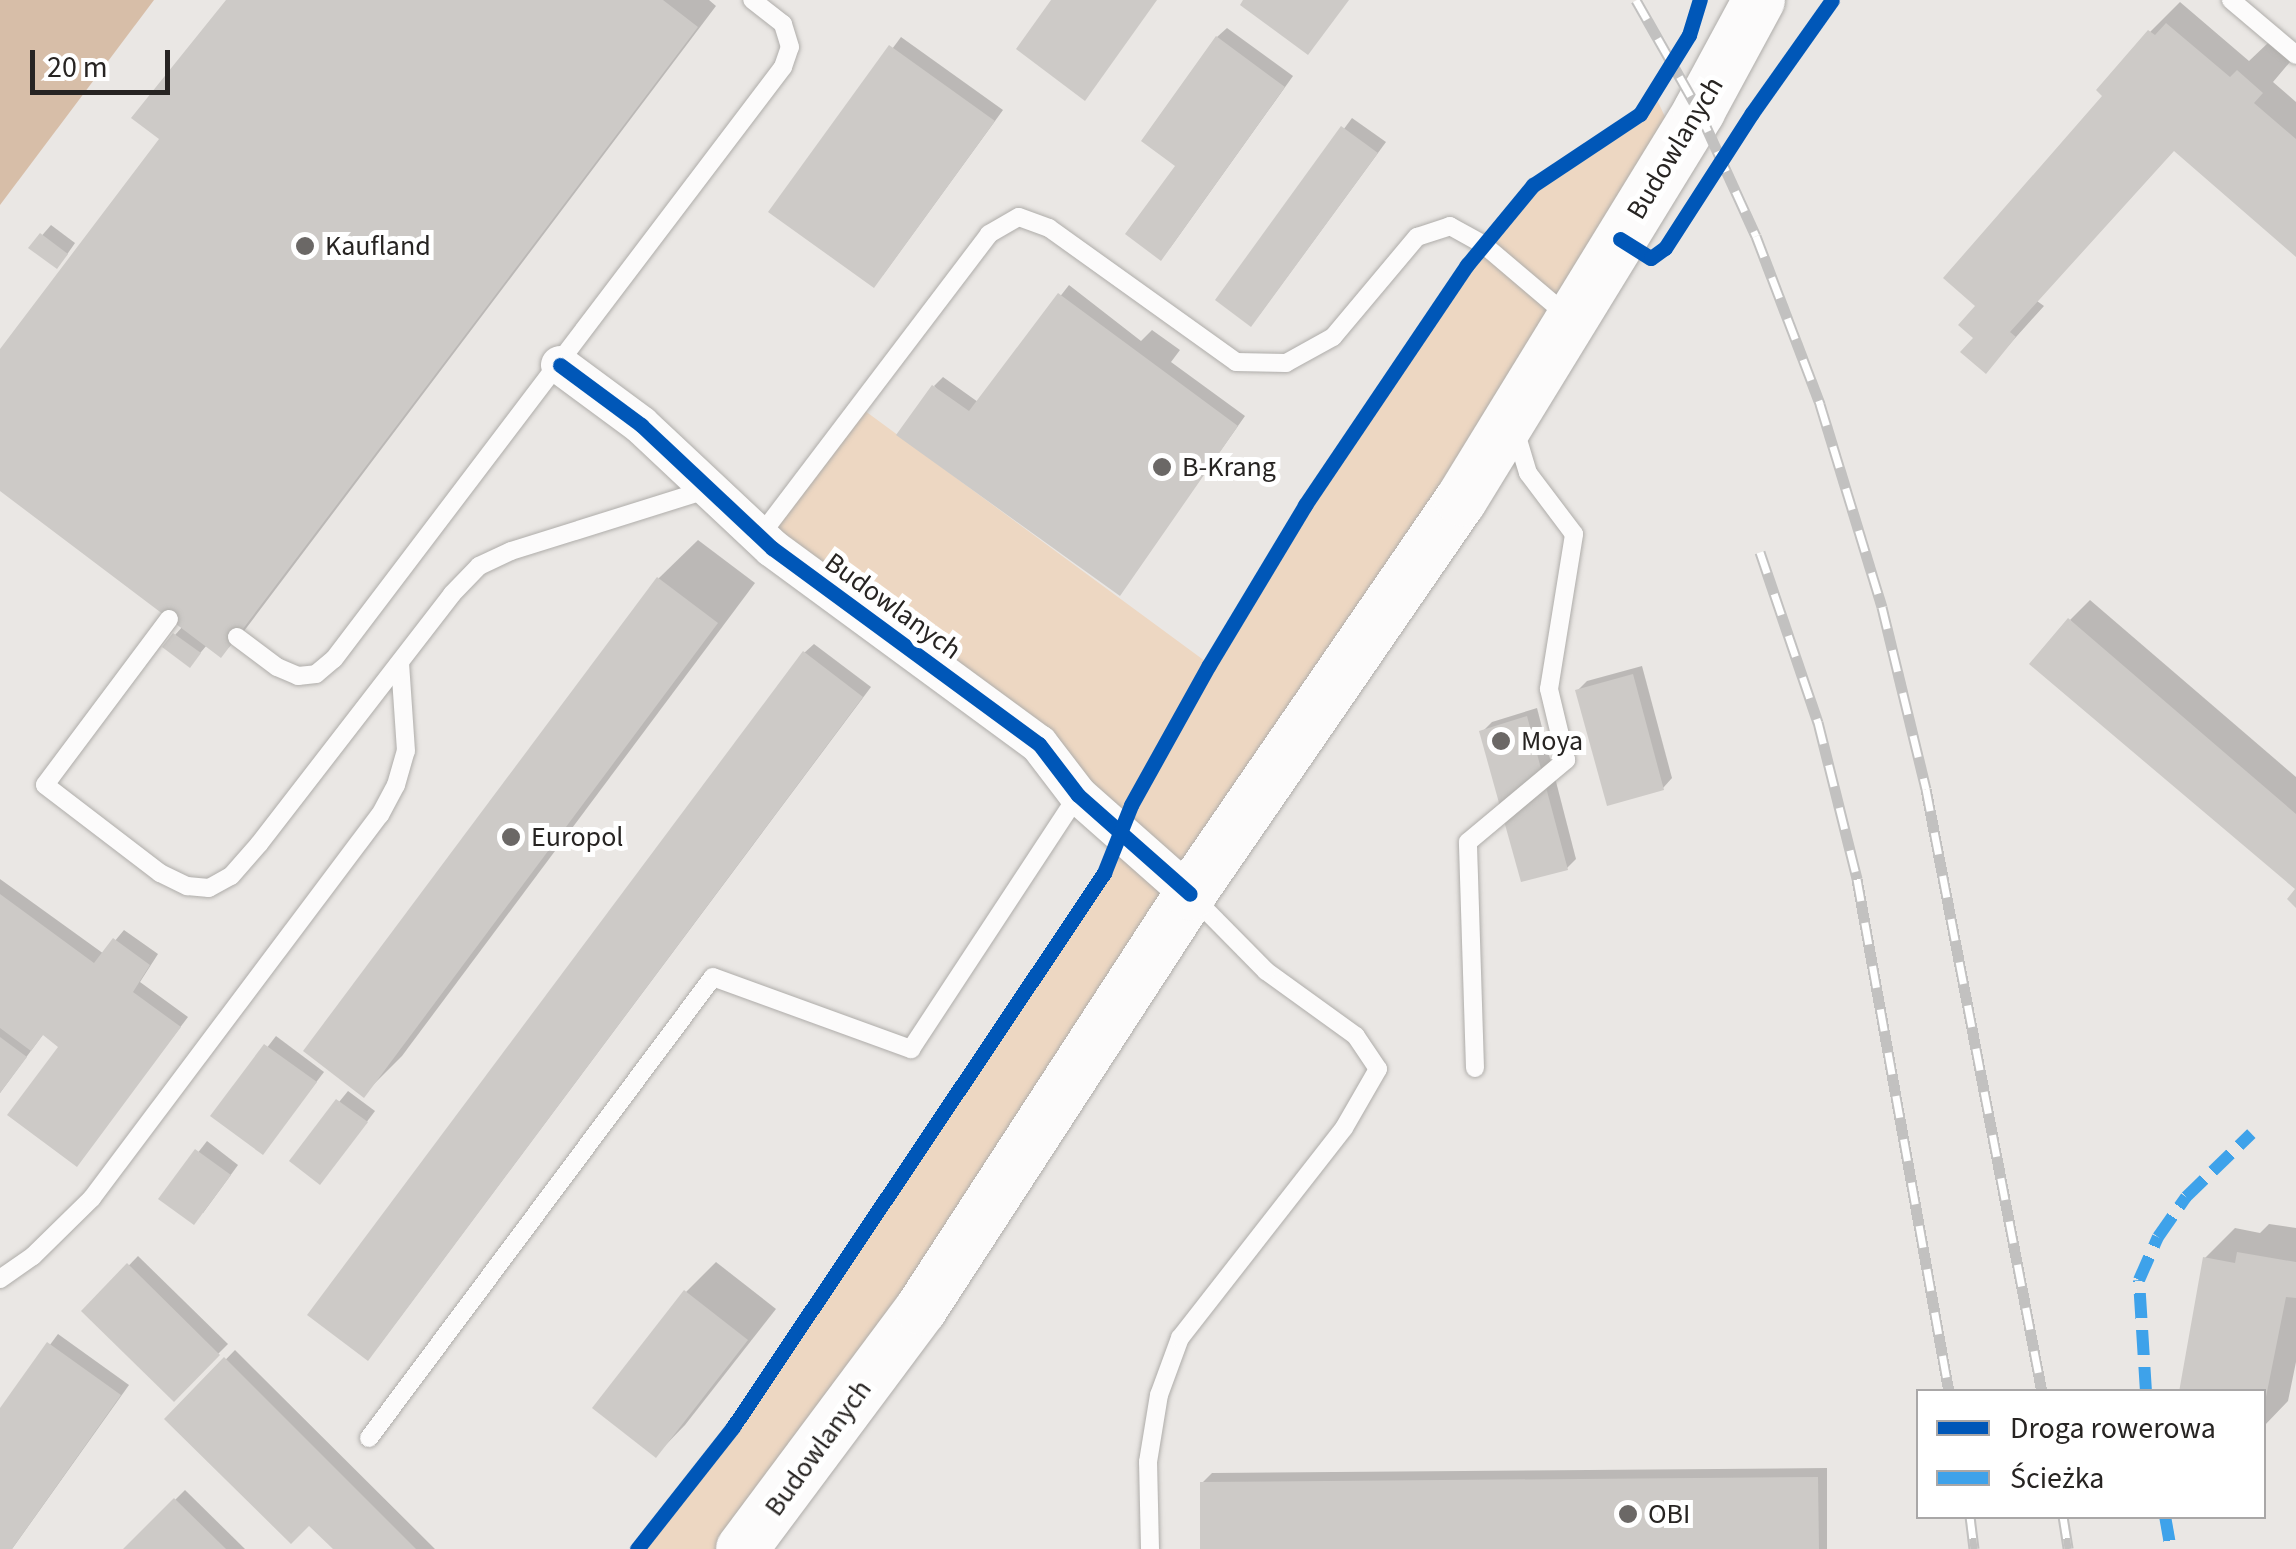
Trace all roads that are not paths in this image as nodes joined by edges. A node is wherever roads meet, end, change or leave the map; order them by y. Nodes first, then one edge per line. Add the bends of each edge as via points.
1 (752, 0) edge
2 (1759, 0) edge
3 (2231, 0) edge
4 (2296, 56) edge
5 (1572, 320) junction
6 (560, 366) junction
7 (1512, 420) junction
8 (709, 489) junction
9 (760, 536) junction
10 (169, 619) dead end
11 (238, 637) dead end
12 (400, 663) junction
13 (1078, 795) junction
14 (1190, 894) junction
15 (1476, 1068) dead end
16 (0, 1280) edge
17 (369, 1438) dead end
18 (742, 1549) edge
19 (1150, 1549) edge

1 - 6 lane via 784,24 790,47 783,66
2 - 5 main road, Budowlanych
3 - 4 lane
5 - 7 main road, Budowlanych
5 - 9 lane via 1483,244 1450,226 1417,237 1333,336 1286,363 1236,362 1049,228 1019,217 989,234
6 - 8 street, Budowlanych via 641,425
6 - 11 lane via 334,660 316,674 298,676
7 - 14 main road, Budowlanych
7 - 15 lane via 1528,473 1574,534 1549,690 1566,760 1468,842
8 - 9 street, Budowlanych
8 - 12 lane via 478,566
9 - 13 street, Budowlanych via 1039,744
10 - 12 lane via 45,785 186,886 209,888 231,876
12 - 16 lane via 406,751 380,815 92,1198
13 - 14 street, Budowlanych
13 - 17 lane via 911,1049 713,977
14 - 18 main road, Budowlanych via 920,1309
14 - 19 lane via 1266,972 1356,1036 1378,1070 1344,1128 1180,1338 1159,1396 1148,1462

